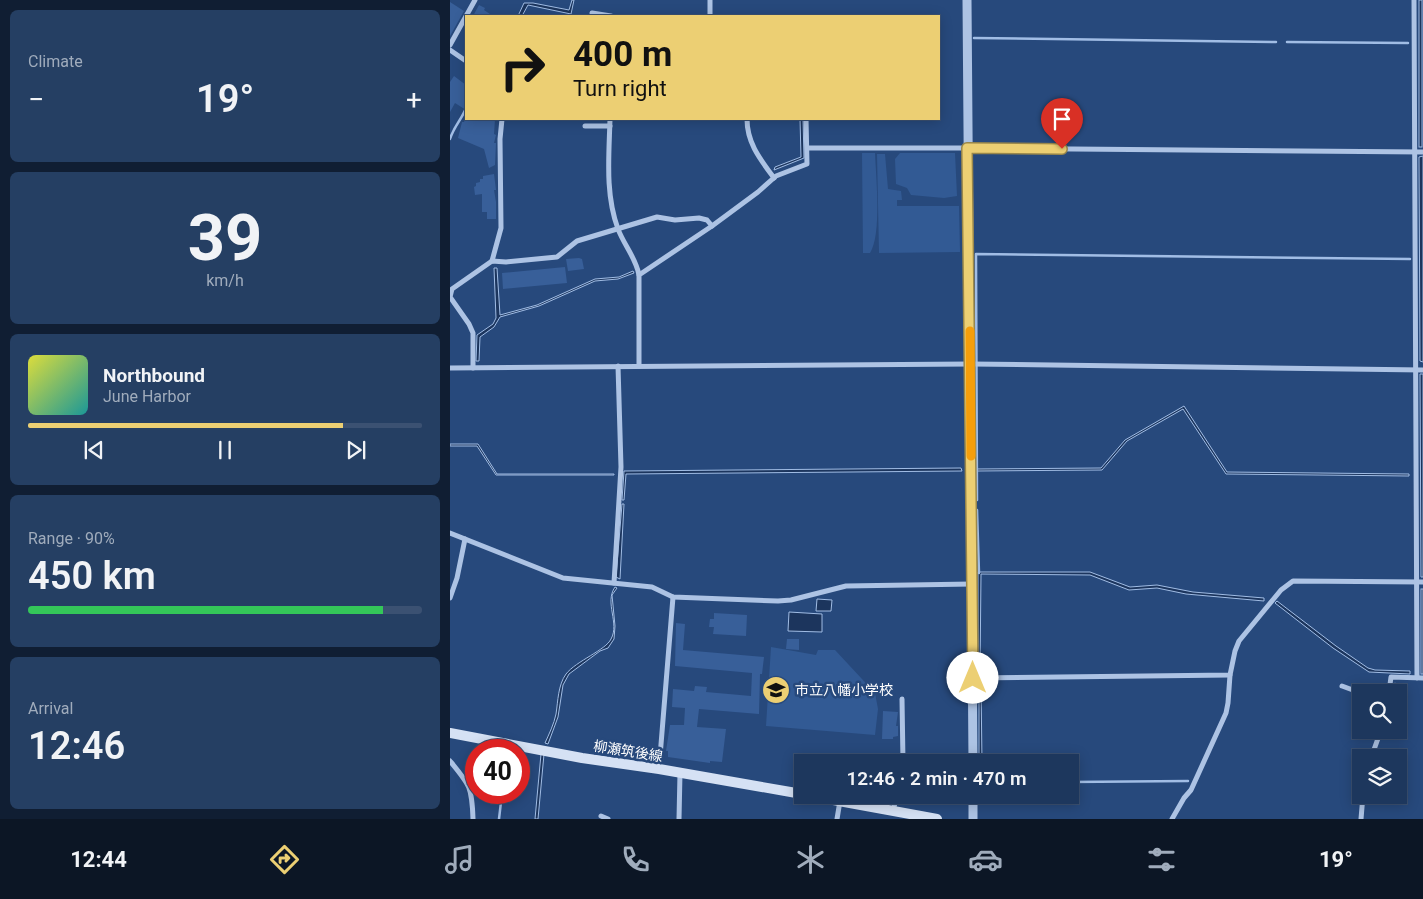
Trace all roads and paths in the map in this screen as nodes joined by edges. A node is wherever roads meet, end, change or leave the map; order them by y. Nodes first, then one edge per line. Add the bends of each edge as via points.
1 (476, 0) edge
2 (710, 0) edge
3 (967, 0) edge
4 (1414, 0) edge
5 (592, 13) dead end
6 (467, 15) edge
7 (605, 15) edge
8 (710, 15) edge
9 (465, 19) edge
10 (450, 44) edge
11 (450, 50) edge
12 (465, 60) edge
13 (502, 120) edge
14 (610, 120) edge
15 (747, 120) edge
16 (806, 120) edge
17 (585, 126) dead end
18 (610, 126) junction
19 (808, 148) junction
20 (967, 148) junction
21 (1415, 152) junction
22 (1423, 152) edge
23 (774, 178) junction
24 (712, 226) junction
25 (618, 229) junction
26 (492, 261) junction
27 (638, 275) junction
28 (970, 364) junction
29 (618, 366) junction
30 (639, 366) junction
31 (450, 368) edge
32 (473, 368) junction
33 (1416, 370) junction
34 (1423, 370) edge
35 (450, 533) edge
36 (465, 539) junction
37 (1420, 582) edge
38 (614, 583) junction
39 (972, 584) junction
40 (673, 597) junction
41 (450, 598) edge
42 (1230, 675) junction
43 (973, 678) junction
44 (1420, 678) edge
45 (1390, 684) edge
46 (1342, 686) dead end
47 (1352, 690) edge
48 (902, 699) dead end
49 (450, 734) edge
50 (903, 754) edge
51 (973, 754) edge
52 (450, 761) edge
53 (659, 769) junction
54 (680, 773) junction
55 (794, 793) edge
56 (840, 804) edge
57 (856, 804) edge
58 (895, 804) edge
59 (973, 804) edge
60 (1362, 804) edge
61 (893, 811) junction
62 (602, 816) dead end
63 (473, 819) edge
64 (608, 819) edge
65 (679, 819) edge
66 (837, 819) edge
67 (937, 819) edge
68 (973, 819) edge
69 (1172, 819) edge
70 (1361, 819) edge

1 - 6 street
2 - 8 street
3 - 20 street
4 - 21 street
5 - 7 street
9 - 10 street
11 - 12 street
13 - 26 street via 501,228
14 - 18 street
15 - 23 street via 756,154
16 - 19 street
17 - 18 street
18 - 25 street via 609,195
19 - 20 street
19 - 23 street via 807,164
20 - 21 street
20 - 28 street
21 - 22 street
21 - 33 street
23 - 24 street
24 - 25 street via 700,218 675,220 657,217
24 - 27 street
25 - 26 street via 577,241 557,258
25 - 27 street
26 - 32 street via 452,289 450,297 473,333
27 - 30 street
28 - 30 street
28 - 33 street
28 - 39 street
29 - 30 street
29 - 32 street
29 - 38 street via 621,467
31 - 32 street
33 - 34 street
33 - 37 street
35 - 36 street
36 - 38 street via 563,578
36 - 41 street
37 - 42 street via 1293,581 1281,590 1239,641
37 - 44 street
38 - 40 street via 652,587
39 - 40 street via 846,586 778,601
39 - 43 street
40 - 53 street
42 - 43 street
42 - 69 street via 1226,713 1191,790
43 - 51 street
44 - 45 street via 1391,677
46 - 47 street
48 - 50 street
49 - 53 main road, 柳瀬筑後線
52 - 63 street via 468,782 473,796
53 - 54 main road, 柳瀬筑後線
54 - 55 main road, 柳瀬筑後線
54 - 65 street
56 - 66 street
57 - 61 main road, 柳瀬筑後線
58 - 61 street
59 - 68 street
60 - 70 street
61 - 67 main road, 柳瀬筑後線
62 - 64 street

